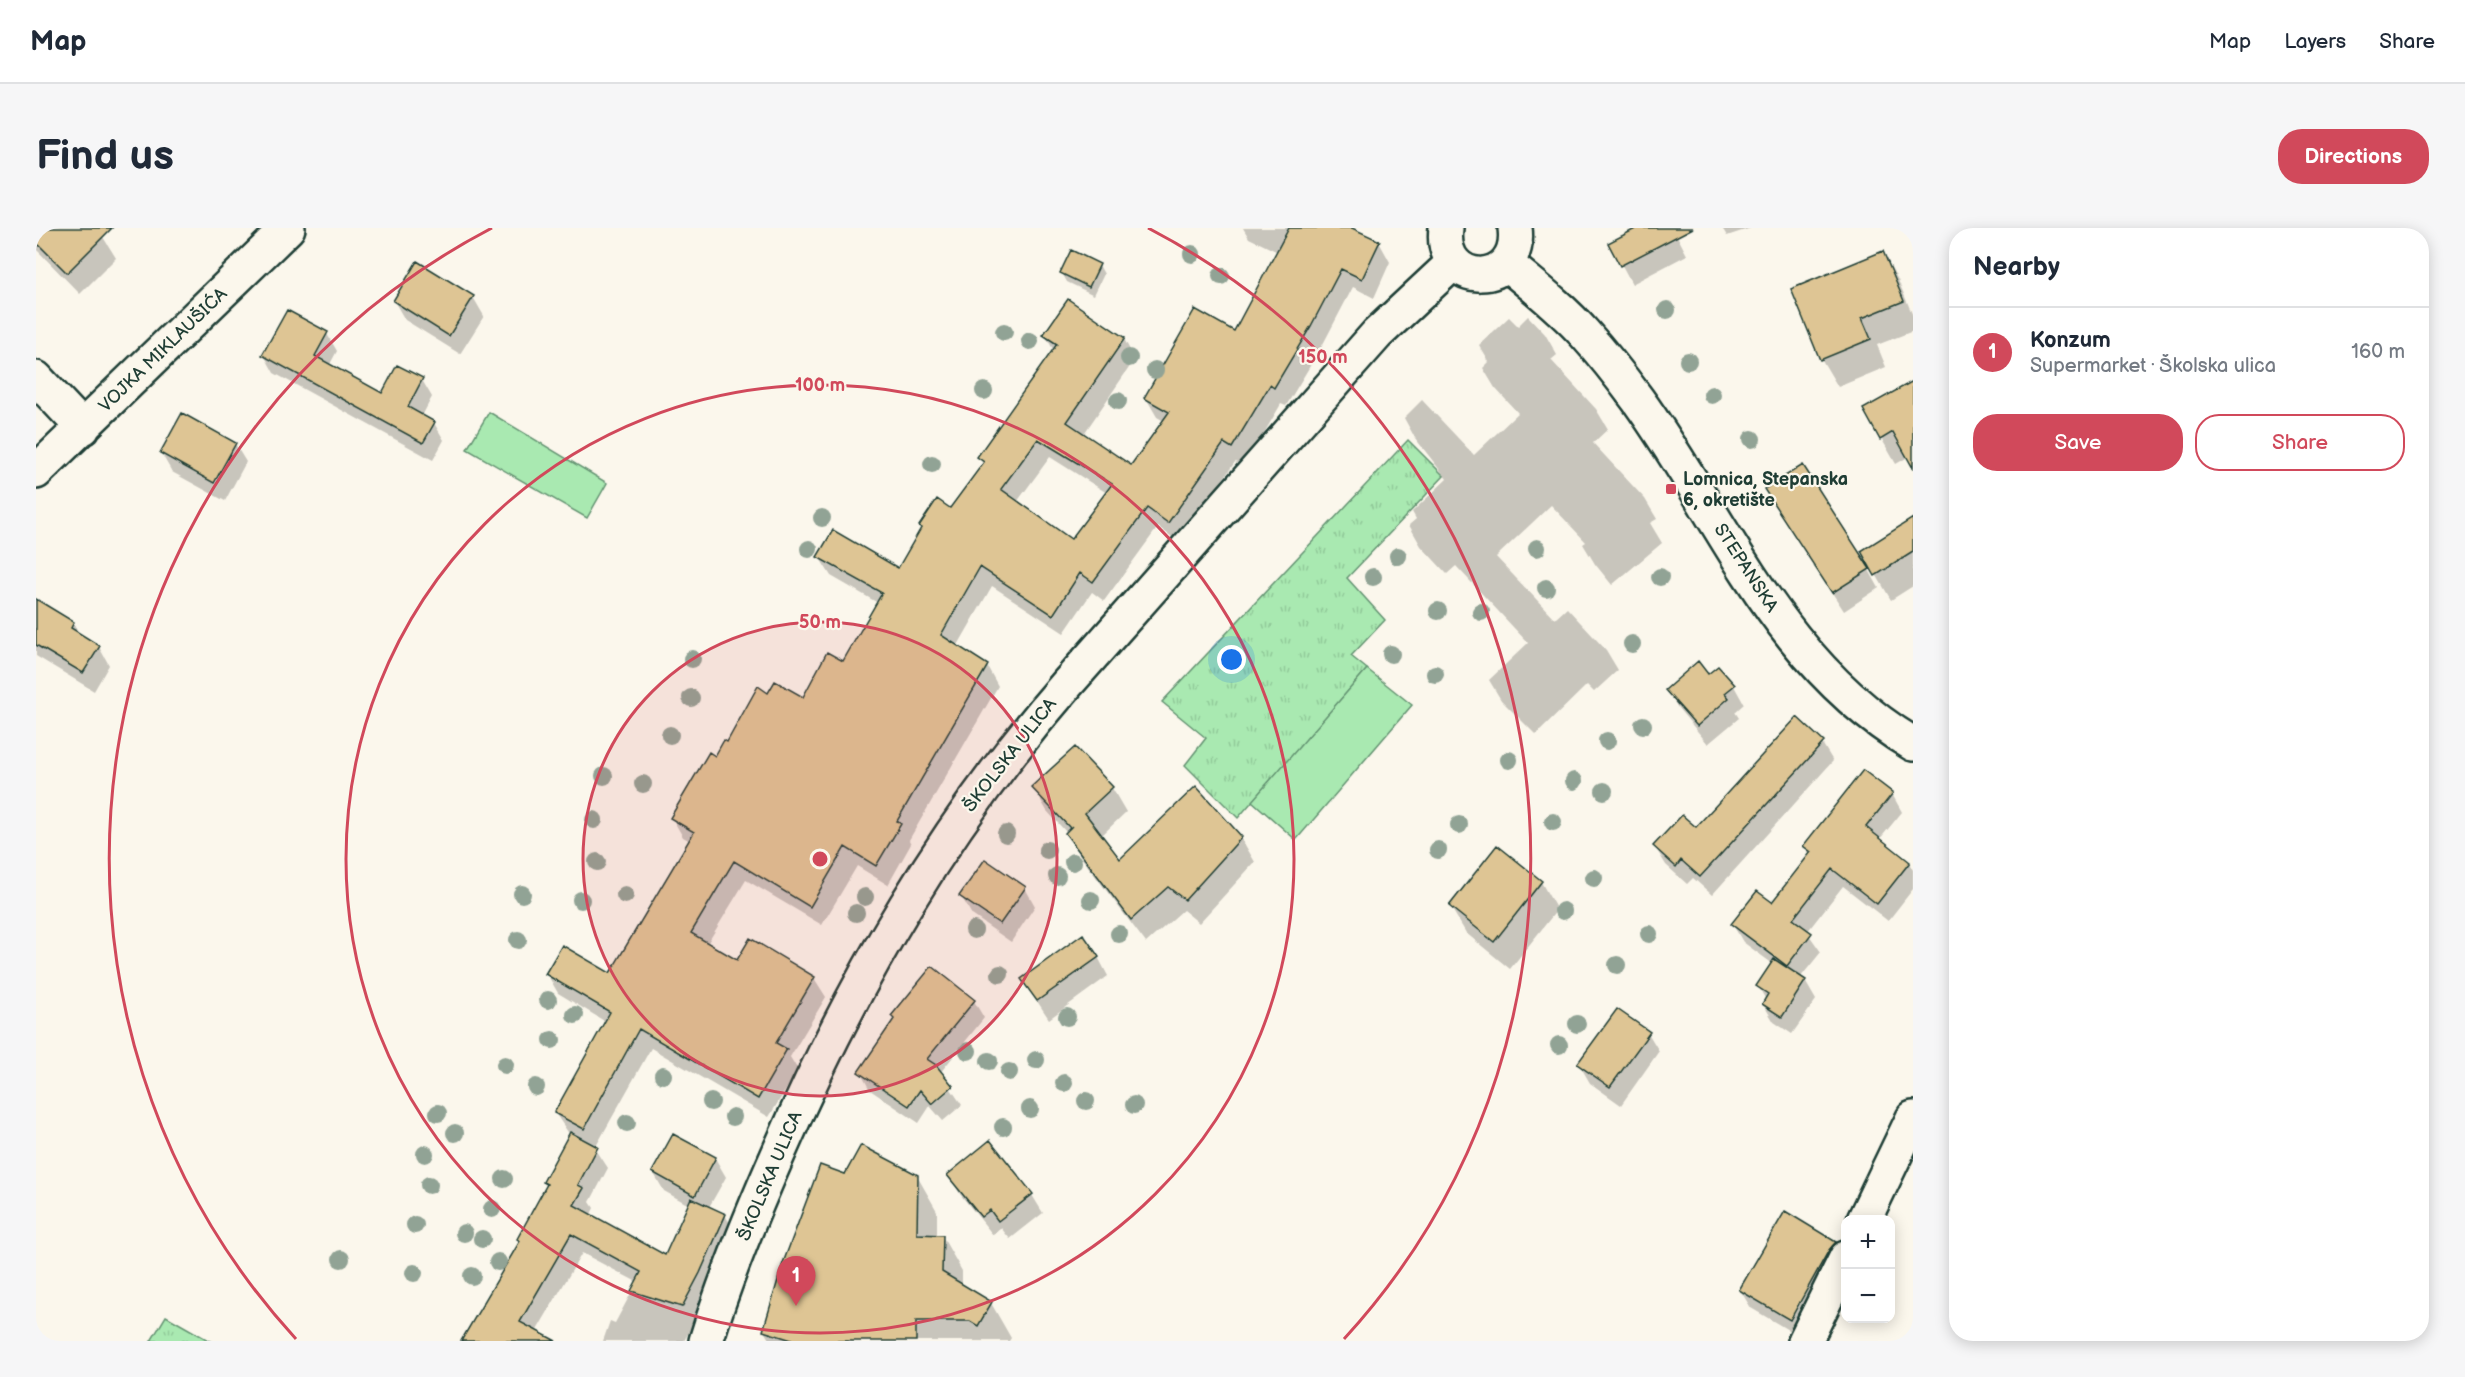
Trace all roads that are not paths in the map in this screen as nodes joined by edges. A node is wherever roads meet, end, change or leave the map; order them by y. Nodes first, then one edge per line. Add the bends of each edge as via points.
1 (288, 228) edge
2 (1446, 228) edge
3 (1515, 228) edge
4 (1453, 263) junction
5 (1506, 263) junction
6 (36, 378) edge
7 (83, 428) junction
8 (36, 472) edge
9 (1913, 744) edge
10 (1913, 1118) edge
11 (1866, 1215) edge
12 (1841, 1266) edge
13 (706, 1341) edge
14 (1805, 1341) edge

1 - 7 street, VOJKA MIKLAUŠIĆA
2 - 4 street via 1446,247
3 - 5 street via 1515,246
4 - 5 street via 1468,272 1486,274
4 - 13 street, ŠKOLSKA ULICA via 1377,334 1060,691 946,840 829,1040 754,1210
5 - 9 street, STEPANSKA via 1584,332 1638,401 1766,603 1794,638 1851,699
6 - 7 street
7 - 8 street, VOJKA MIKLAUŠIĆA
10 - 11 street
12 - 14 street

